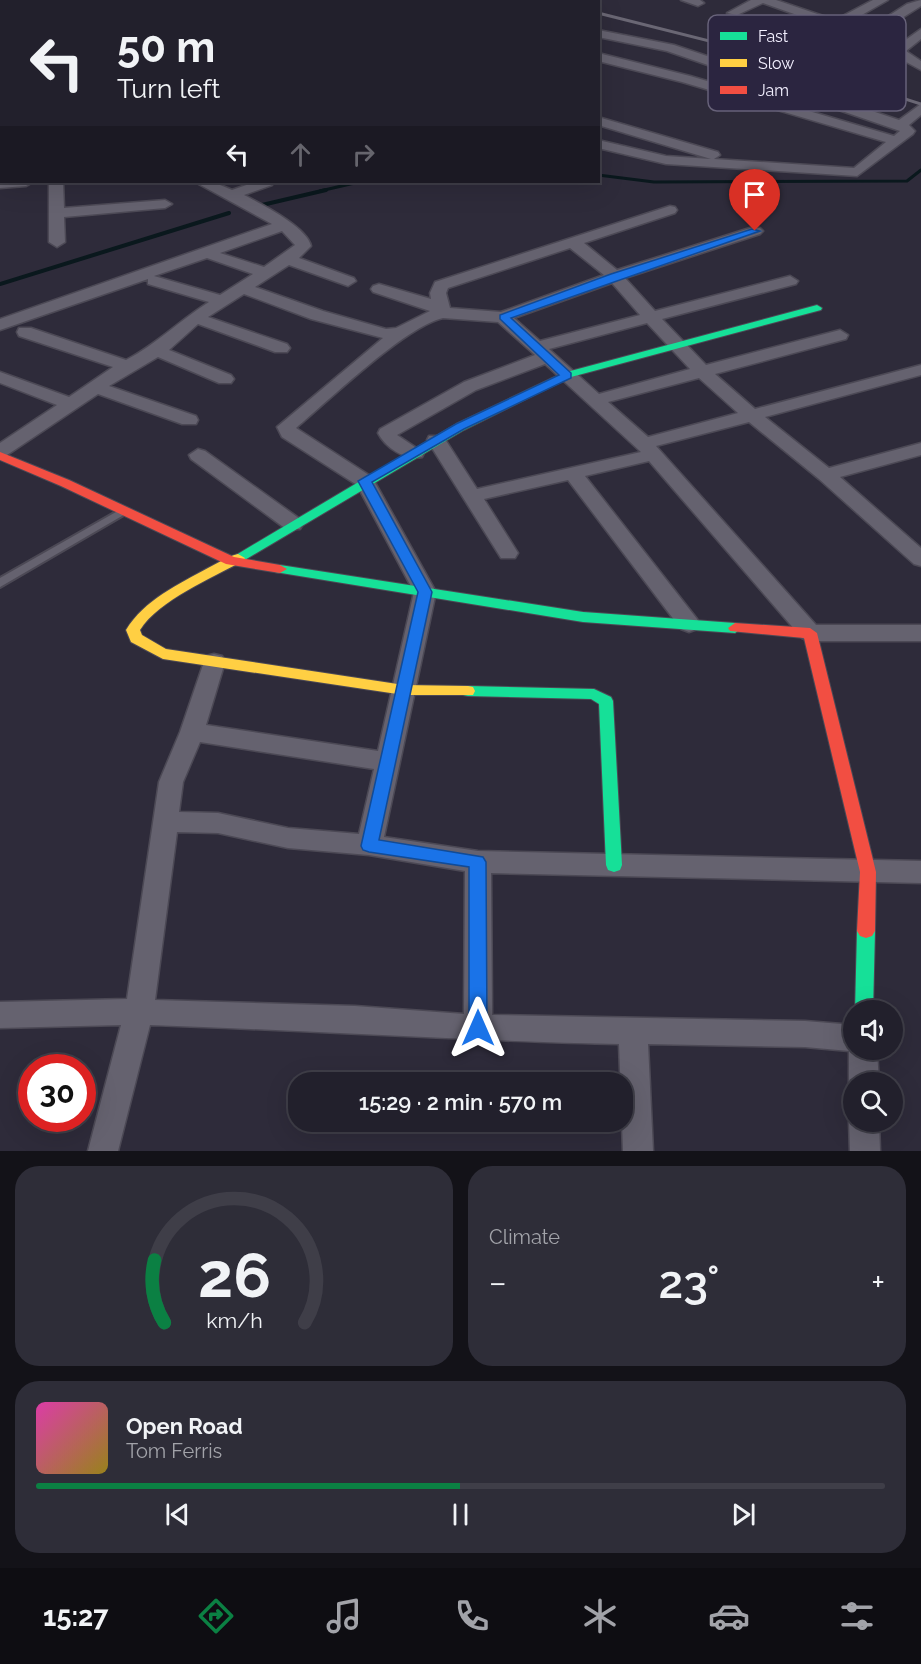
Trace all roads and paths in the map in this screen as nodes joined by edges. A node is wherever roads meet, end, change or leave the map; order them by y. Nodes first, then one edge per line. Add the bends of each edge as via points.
1 (760, 0) edge
2 (765, 0) edge
3 (803, 0) edge
4 (882, 0) edge
5 (921, 2) edge
6 (786, 8) junction
7 (831, 12) dead end
8 (733, 13) dead end
9 (804, 15) edge
10 (824, 15) edge
11 (854, 15) edge
12 (900, 15) edge
13 (600, 33) edge
14 (921, 33) edge
15 (641, 42) junction
16 (906, 44) edge
17 (906, 50) edge
18 (906, 52) edge
19 (921, 54) edge
20 (600, 58) edge
21 (614, 61) junction
22 (708, 61) edge
23 (921, 66) edge
24 (708, 88) edge
25 (921, 108) edge
26 (791, 111) edge
27 (854, 111) edge
28 (600, 122) edge
29 (910, 130) edge
30 (893, 140) junction
31 (600, 144) edge
32 (751, 167) junction
33 (56, 183) edge
34 (207, 183) edge
35 (261, 183) edge
36 (230, 188) edge
37 (165, 204) dead end
38 (670, 210) dead end
39 (58, 213) junction
40 (285, 225) junction
41 (755, 231) dead end
42 (57, 242) dead end
43 (571, 242) junction
44 (214, 256) dead end
45 (288, 259) junction
46 (265, 273) junction
47 (615, 276) junction
48 (154, 281) dead end
49 (348, 281) dead end
50 (790, 281) dead end
51 (243, 288) junction
52 (379, 290) dead end
53 (223, 301) junction
54 (817, 309) dead end
55 (443, 313) junction
56 (504, 317) junction
57 (654, 317) junction
58 (195, 318) junction
59 (0, 325) edge
60 (25, 332) dead end
61 (400, 333) junction
62 (840, 335) dead end
63 (676, 345) junction
64 (281, 348) dead end
65 (157, 351) junction
66 (542, 352) junction
67 (127, 366) junction
68 (921, 370) edge
69 (705, 372) junction
70 (567, 375) junction
71 (0, 376) edge
72 (225, 379) dead end
73 (96, 387) junction
74 (595, 400) junction
75 (71, 404) junction
76 (754, 417) junction
77 (189, 420) dead end
78 (436, 440) junction
79 (648, 449) junction
80 (921, 449) edge
81 (0, 451) edge
82 (415, 453) junction
83 (198, 455) dead end
84 (0, 456) edge
85 (573, 473) junction
86 (826, 475) junction
87 (364, 481) junction
88 (472, 496) junction
89 (123, 510) junction
90 (293, 524) junction
91 (508, 553) dead end
92 (919, 554) edge
93 (231, 561) junction
94 (0, 584) edge
95 (425, 592) junction
96 (688, 624) junction
97 (810, 633) junction
98 (921, 633) edge
99 (214, 662) junction
100 (404, 690) junction
101 (192, 732) junction
102 (388, 762) junction
103 (166, 822) junction
104 (369, 846) junction
105 (477, 862) junction
106 (614, 865) junction
107 (867, 872) junction
108 (921, 872) edge
109 (864, 1000) edge
110 (139, 1012) junction
111 (0, 1015) edge
112 (478, 1028) junction
113 (633, 1031) junction
114 (843, 1037) edge
115 (864, 1132) edge
116 (102, 1151) edge
117 (638, 1151) edge
118 (865, 1151) edge

1 - 8 street
2 - 6 street
3 - 6 street
4 - 11 street
5 - 12 street via 915,2
6 - 9 street
7 - 10 street
13 - 15 street
14 - 16 street
15 - 21 street
15 - 22 street
17 - 19 street
18 - 23 street
20 - 21 street
21 - 24 street
25 - 29 street
26 - 30 street
27 - 29 street
28 - 32 street
29 - 30 street
30 - 32 street via 857,172
31 - 32 street via 666,160
33 - 39 street
34 - 36 street
35 - 36 street
36 - 40 street
37 - 39 street
38 - 43 street
39 - 42 street
40 - 45 street via 302,240 303,246
40 - 59 street
41 - 47 street
43 - 47 street
43 - 55 street via 441,285 438,293
44 - 46 street
45 - 46 street
45 - 49 street
46 - 51 street
47 - 56 street
47 - 57 street
48 - 53 street
50 - 57 street
51 - 53 street
51 - 61 street via 365,330
52 - 55 street via 434,305
53 - 58 street
54 - 63 street
55 - 56 street
55 - 61 street via 429,316
56 - 66 street
57 - 63 street
57 - 66 street
58 - 64 street
58 - 65 street
60 - 67 street
61 - 87 street via 286,427 289,433
62 - 69 street
63 - 69 street
63 - 70 street
65 - 67 street
65 - 72 street
66 - 70 street
66 - 82 street via 470,386 387,433 391,440
67 - 73 street
68 - 76 street
69 - 74 street
69 - 76 street
70 - 74 street
70 - 78 street
71 - 75 street
73 - 75 street
73 - 77 street
74 - 79 street
75 - 81 street
76 - 79 street
76 - 86 street
78 - 82 street
78 - 88 street
79 - 85 street
79 - 97 street
80 - 86 street
82 - 87 street
83 - 90 street
84 - 89 street
85 - 88 street
85 - 96 street
86 - 92 street
87 - 90 street
87 - 95 street
88 - 91 street
89 - 93 street
89 - 94 lane
90 - 93 street
93 - 95 street
93 - 99 street via 153,608 136,622 133,630 136,638 163,654
95 - 96 street via 583,616
95 - 100 street
96 - 97 street
97 - 98 street
97 - 107 street
99 - 100 street
99 - 101 street
100 - 102 street
100 - 106 street via 594,694 606,701
101 - 102 street
101 - 103 street via 171,782
102 - 104 street
103 - 104 street via 218,823 288,838
103 - 110 street
104 - 105 street
105 - 106 street
105 - 112 street
106 - 107 street
107 - 108 street
107 - 109 street
110 - 111 street
110 - 112 street
110 - 116 street
112 - 113 street
113 - 114 street
113 - 117 street
115 - 118 street

